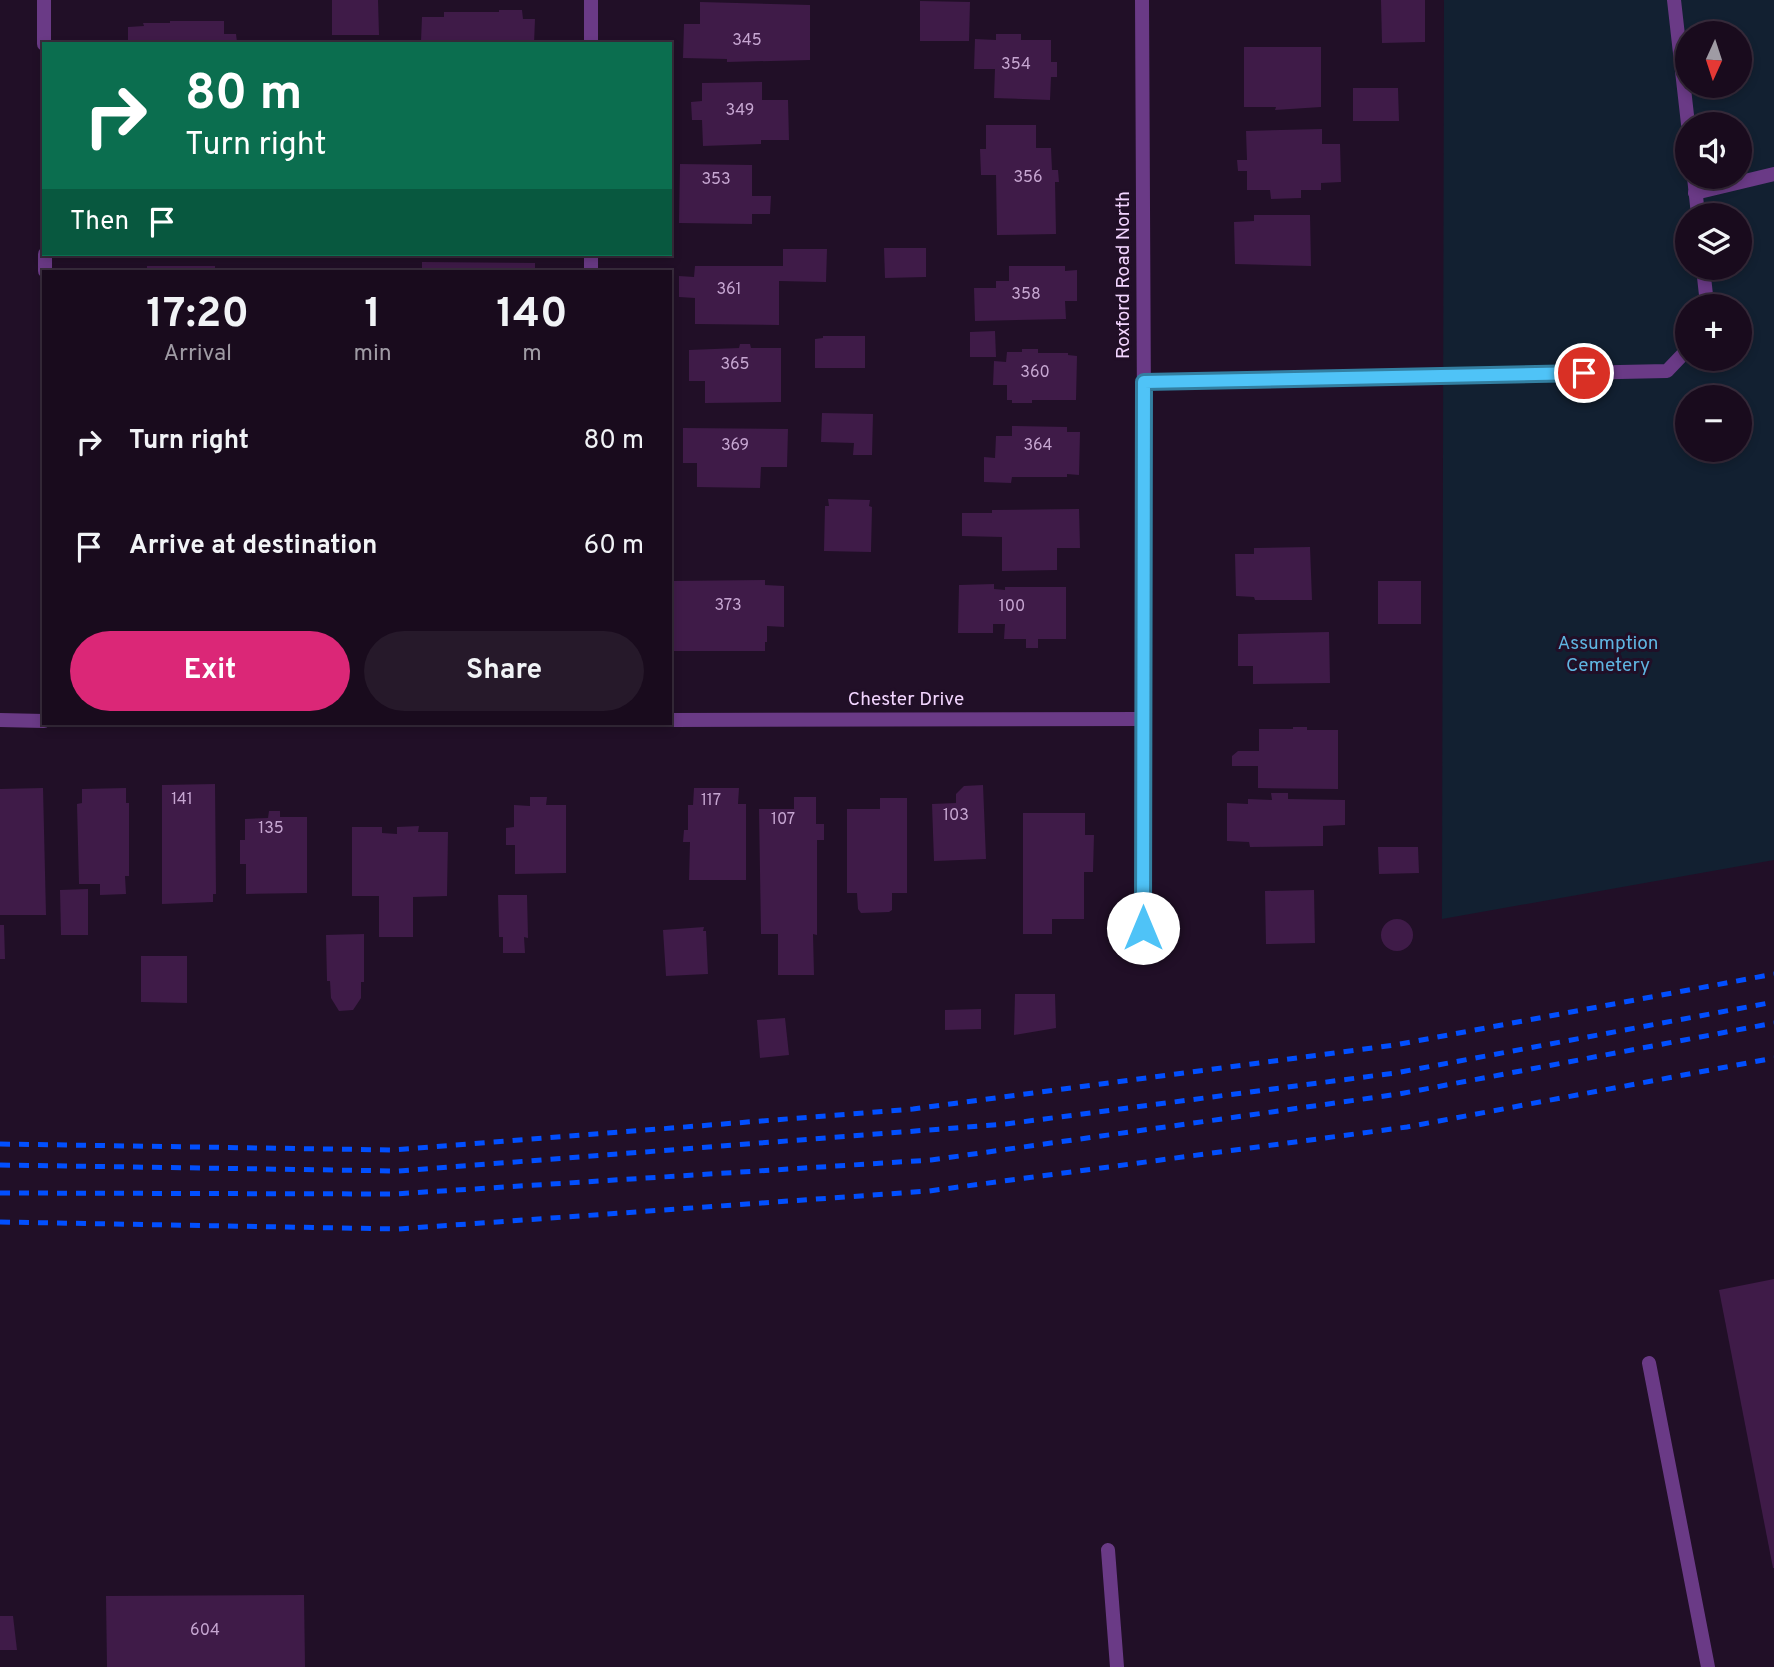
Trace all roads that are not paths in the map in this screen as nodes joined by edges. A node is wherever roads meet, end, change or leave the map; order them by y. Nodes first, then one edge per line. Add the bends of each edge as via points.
1 (44, 0) edge
2 (591, 0) edge
3 (1142, 0) edge
4 (1674, 0) edge
5 (44, 42) edge
6 (591, 42) edge
7 (1687, 112) edge
8 (1774, 174) edge
9 (1695, 189) edge
10 (1695, 193) junction
11 (1696, 203) edge
12 (1675, 363) edge
13 (1144, 382) junction
14 (1143, 719) junction
15 (0, 720) edge
16 (672, 720) edge
17 (42, 721) edge
18 (1143, 928) dead end
19 (1649, 1363) dead end
20 (1108, 1550) dead end
21 (1117, 1667) edge
22 (1708, 1667) edge

1 - 5 street
2 - 6 street
3 - 13 street, Roxford Road North
4 - 7 street
8 - 10 street
9 - 10 street
10 - 11 street
12 - 13 street via 1667,371
13 - 14 street, Roxford Road North
14 - 16 street, Chester Drive
14 - 18 street, Roxford Road North
15 - 17 street
19 - 22 street
20 - 21 street

